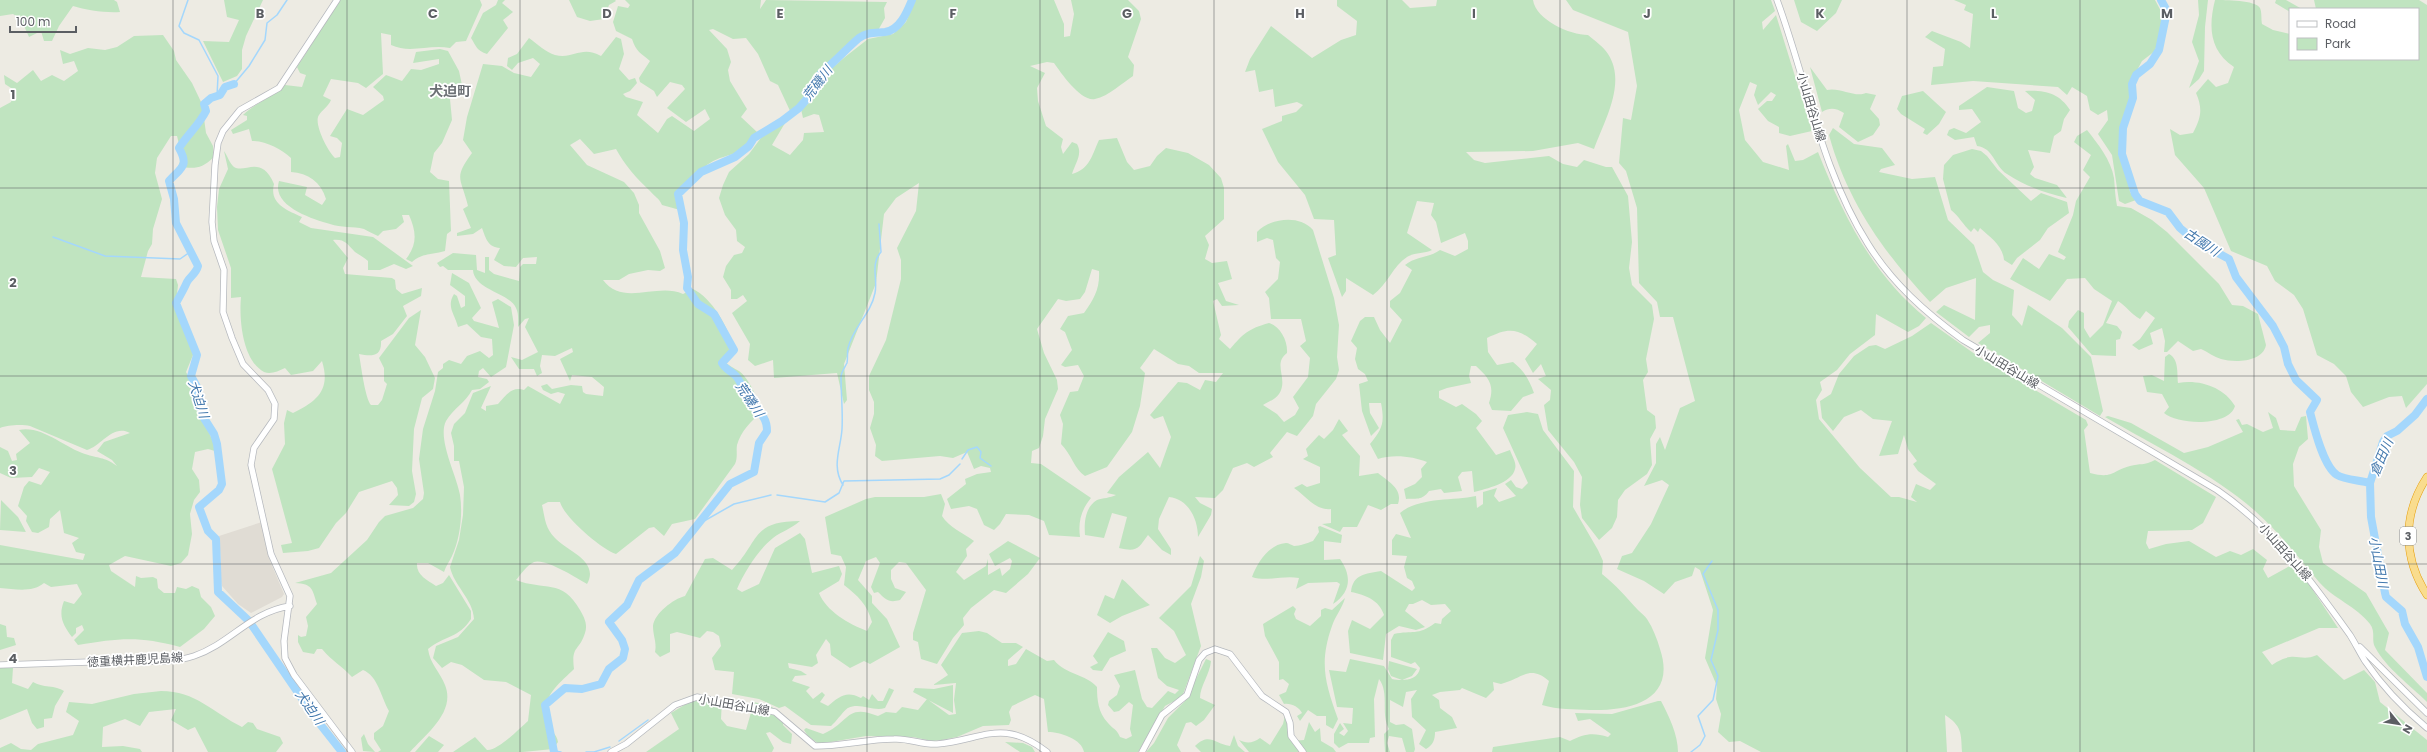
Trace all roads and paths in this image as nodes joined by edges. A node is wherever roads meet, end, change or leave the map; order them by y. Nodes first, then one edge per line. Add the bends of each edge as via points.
1 (337, 0) edge
2 (1777, 0) edge
3 (2427, 478) edge
4 (2427, 595) edge
5 (290, 606) junction
6 (2354, 641) junction
7 (0, 665) edge
8 (2427, 713) edge
9 (2427, 728) edge
10 (352, 752) edge
11 (611, 752) edge
12 (1047, 752) edge
13 (1142, 752) edge
14 (1303, 752) edge

1 - 5 main road via 279,88 240,110 228,123 218,143 214,184 212,232 224,270 223,312 243,364 268,390 275,404 274,419 254,448 251,465 268,540 289,591
2 - 6 main road, 小山田谷山線 via 1818,131 1841,193 1867,243 1904,290 1944,326 1980,351 2217,490 2239,506 2271,533 2293,557
3 - 4 highway, 3 via 2413,504 2408,535 2412,563
5 - 7 main road, 徳重横井鹿児島線 via 276,608 253,619 194,656 174,660
5 - 10 main road via 284,641 288,663
6 - 8 main road, 小山田谷山線
6 - 9 main road, 小山田谷山線 via 2366,662 2392,695
11 - 12 main road, 小山田谷山線 via 626,744 676,704 697,697 775,712 815,746 876,739 902,739 937,744 993,732 1022,737
13 - 14 main road via 1162,715 1187,695 1199,660 1205,653 1214,649 1230,654 1262,696 1286,712 1291,736

